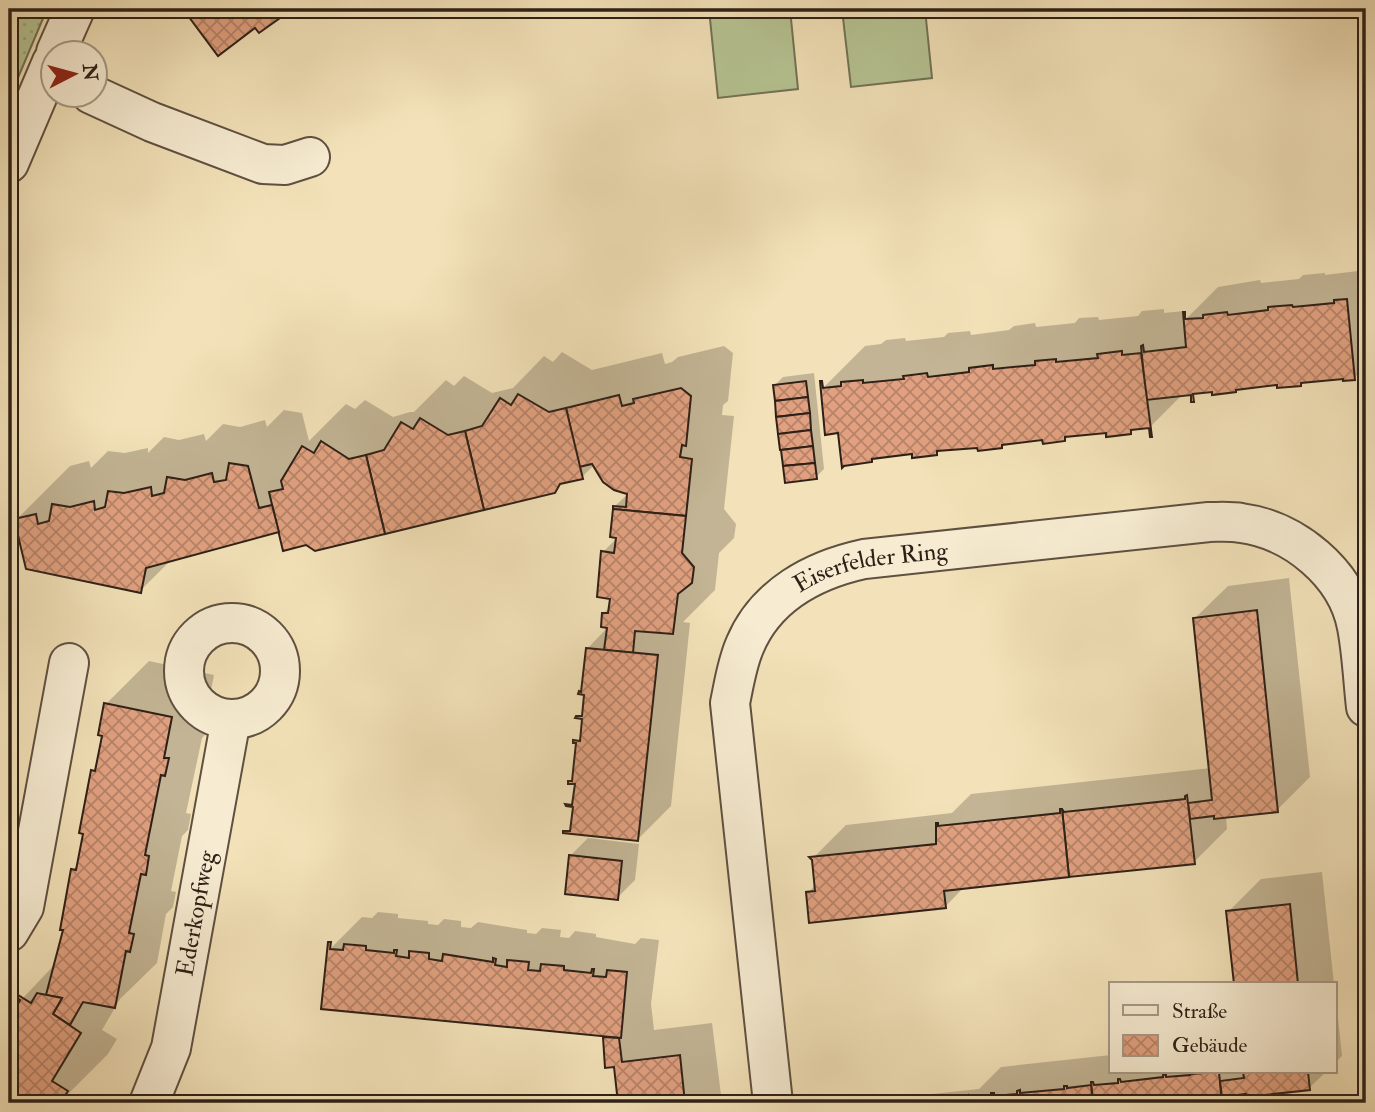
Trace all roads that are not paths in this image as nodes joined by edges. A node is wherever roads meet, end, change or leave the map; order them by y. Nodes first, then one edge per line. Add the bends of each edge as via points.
1 (75, 9) edge
2 (64, 38) edge
3 (38, 98) edge
4 (108, 102) edge
5 (310, 157) dead end
6 (9, 163) edge
7 (69, 663) dead end
8 (1366, 707) edge
9 (231, 719) dead end
10 (9, 932) edge
11 (149, 1103) edge
12 (773, 1103) edge

1 - 2 street
3 - 6 street
4 - 5 street via 263,164
7 - 10 street via 24,907
8 - 12 street, Eiserfelder Ring via 1357,625 1334,576 1308,550 1273,531 1241,523 1209,522 864,559 805,579 759,620 745,645 730,703
9 - 11 street, Ederkopfweg via 171,1048

